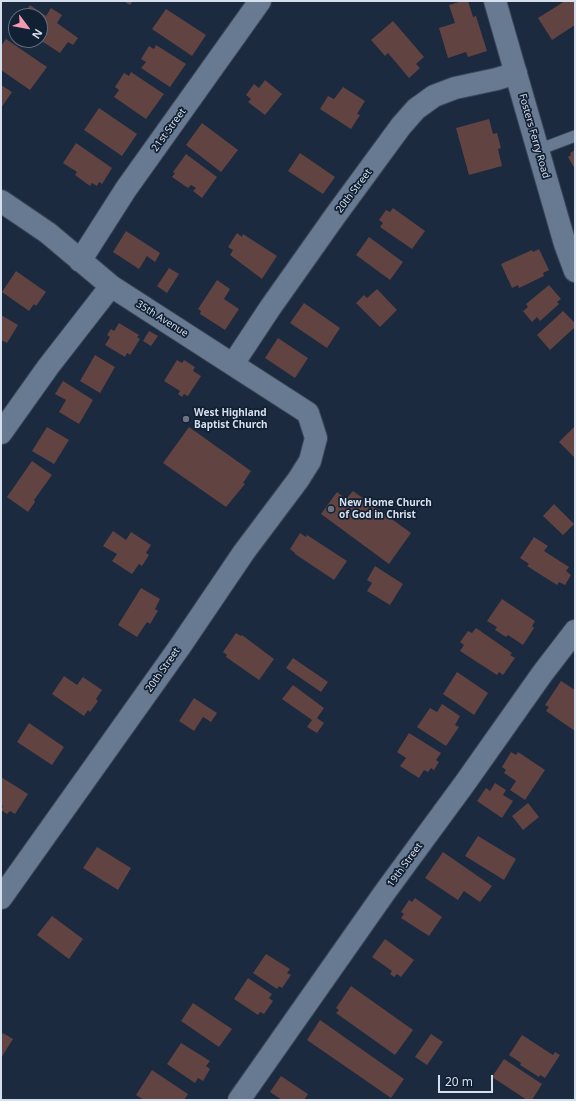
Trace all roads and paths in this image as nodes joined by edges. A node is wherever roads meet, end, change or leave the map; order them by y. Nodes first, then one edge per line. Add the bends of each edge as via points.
1 (260, 1) edge
2 (495, 1) edge
3 (516, 73) junction
4 (575, 136) edge
5 (538, 150) junction
6 (1, 201) edge
7 (80, 261) junction
8 (575, 271) edge
9 (111, 286) junction
10 (234, 364) junction
11 (1, 433) edge
12 (316, 438) joint
13 (575, 631) edge
14 (1, 898) edge
15 (239, 1100) edge

1 - 7 street, 21st Street via 126,189
2 - 3 street, Fosters Ferry Road
3 - 5 street, Fosters Ferry Road
3 - 10 street, 20th Street via 455,88 434,96 416,109 335,216
4 - 5 lane
5 - 8 street, Fosters Ferry Road
6 - 7 street, 35th Avenue via 48,233
7 - 9 street, 35th Avenue
9 - 10 street, 35th Avenue
9 - 11 street
10 - 12 street, 35th Avenue via 308,413
12 - 14 street, 20th Street via 310,460 298,480 244,552
13 - 15 street, 19th Street via 385,892

